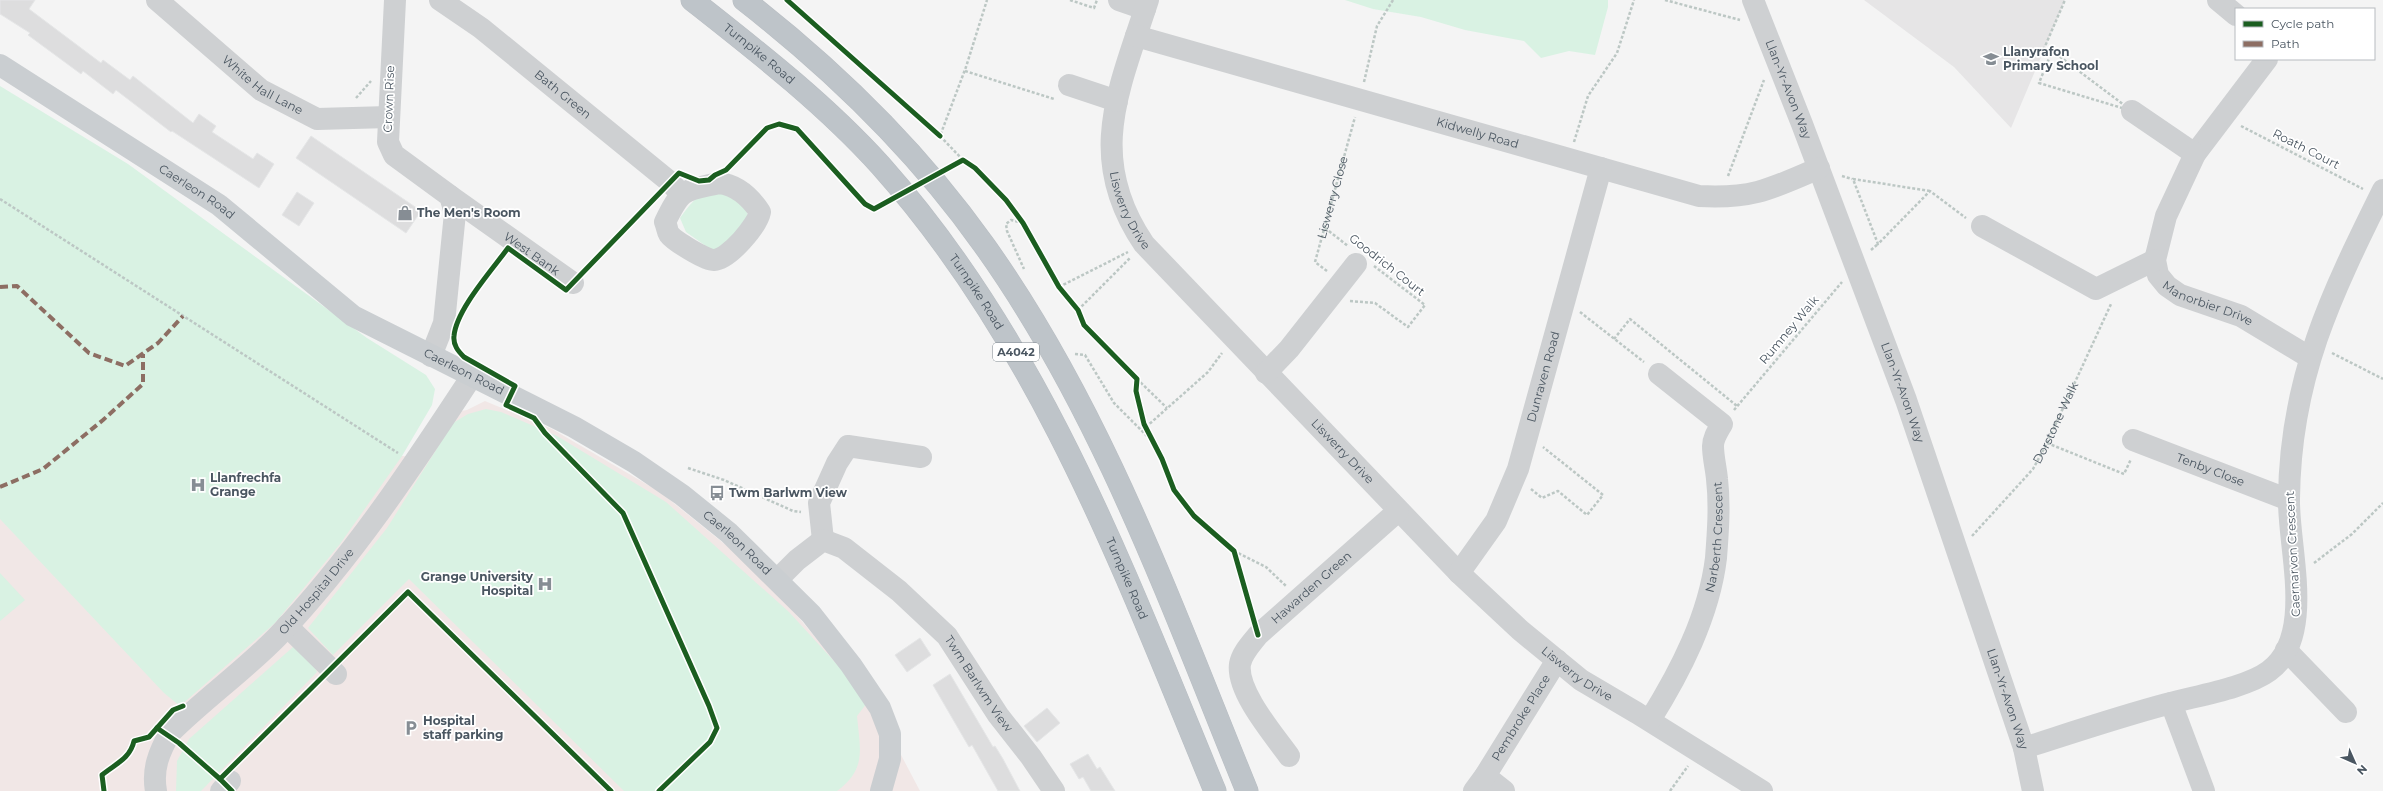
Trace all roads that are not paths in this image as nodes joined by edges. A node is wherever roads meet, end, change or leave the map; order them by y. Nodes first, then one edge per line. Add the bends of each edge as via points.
1 (157, 0) edge
2 (395, 0) edge
3 (440, 0) edge
4 (692, 0) edge
5 (744, 0) edge
6 (1119, 0) edge
7 (2218, 0) edge
8 (1147, 5) edge
9 (1747, 7) edge
10 (2235, 15) edge
11 (1136, 36) junction
12 (2266, 60) edge
13 (0, 65) edge
14 (1069, 85) road end
15 (1117, 101) junction
16 (2132, 111) road end
17 (389, 116) junction
18 (2195, 154) junction
19 (1601, 168) junction
20 (1819, 168) junction
21 (682, 194) dead end
22 (2381, 194) edge
23 (450, 196) junction
24 (2376, 220) edge
25 (1982, 226) road end
26 (1358, 258) road end
27 (2155, 260) junction
28 (573, 283) dead end
29 (2312, 350) junction
30 (431, 356) junction
31 (1266, 373) junction
32 (1659, 374) road end
33 (472, 376) junction
34 (2136, 442) road end
35 (921, 457) dead end
36 (2289, 500) junction
37 (1398, 511) junction
38 (823, 540) junction
39 (1459, 573) junction
40 (778, 579) junction
41 (287, 626) junction
42 (2286, 650) junction
43 (1557, 660) junction
44 (336, 674) dead end
45 (2171, 702) junction
46 (2346, 712) dead end
47 (1650, 720) junction
48 (2024, 748) junction
49 (1289, 756) dead end
50 (1479, 784) edge
51 (156, 791) edge
52 (881, 791) edge
53 (1054, 791) edge
54 (1215, 791) edge
55 (1247, 791) edge
56 (1504, 791) edge
57 (1762, 791) edge
58 (2033, 791) edge
59 (2204, 791) edge

1 - 17 street, White Hall Lane via 261,90 317,119
2 - 17 street, Crown Rise
3 - 21 street, Bath Green via 481,28
4 - 54 highway, Turnpike Road / A4042 via 831,115 875,160 954,257 987,306 1048,409 1111,542
5 - 55 highway, A4042 via 855,96 904,146 964,219 1012,286 1077,396 1135,520
6 - 8 street
7 - 10 street
8 - 11 street, Liswerry Drive
9 - 20 street, Llan-Yr-Avon Way
11 - 15 street, Liswerry Drive
11 - 19 street, Kidwelly Road
12 - 18 street
13 - 30 main road, Caerleon Road via 219,206 353,316
14 - 15 street
15 - 31 street, Liswerry Drive via 1110,147 1111,167 1116,191 1124,211 1144,244
16 - 18 street
17 - 23 street, Crown Rise via 388,142 394,156
18 - 27 street via 2166,216
19 - 20 street, Kidwelly Road via 1699,196 1721,197 1751,195 1777,187
19 - 39 street, Dunraven Road via 1515,476 1496,521
20 - 48 street, Llan-Yr-Avon Way via 1906,400
22 - 24 street, Caernarvon Crescent
23 - 28 street, West Bank
23 - 30 street via 455,213 444,323
24 - 29 street, Caernarvon Crescent via 2332,295
25 - 27 street via 2096,288
26 - 31 street via 1338,288 1289,349
27 - 29 street, Manorbier Drive via 2158,275 2167,286 2180,295 2241,316
29 - 36 street, Caernarvon Crescent via 2300,390 2294,424
30 - 33 main road, Caerleon Road
31 - 37 street, Liswerry Drive
32 - 47 street, Narberth Crescent via 1722,424 1713,446 1718,531 1712,582 1681,665
33 - 40 main road, Caerleon Road via 574,427 634,462 729,533
33 - 41 street, Old Hospital Drive via 338,565
34 - 36 street, Tenby Close
35 - 38 street via 848,446 822,491 819,503
36 - 42 street, Caernarvon Crescent via 2296,622
37 - 39 street, Liswerry Drive
37 - 49 street, Hawarden Green via 1258,635 1246,650 1240,664 1241,680 1247,694
38 - 40 street
38 - 53 street, Twm Barlwm View via 844,548 899,591 947,636 998,715 1031,756
39 - 43 street, Liswerry Drive via 1520,630
40 - 52 main road, Caerleon Road via 811,614 880,708 890,734 890,759
41 - 44 street
41 - 51 street, Old Hospital Drive via 255,658 170,733 160,749 156,764
42 - 45 street, Caernarvon Crescent via 2269,670 2250,681
42 - 46 street
43 - 47 street, Liswerry Drive via 1581,680
43 - 50 street, Pembroke Place
45 - 48 street, Caernarvon Crescent
45 - 59 street
47 - 57 street, Liswerry Drive
48 - 58 street, Llan-Yr-Avon Way
50 - 56 street, Pembroke Place

